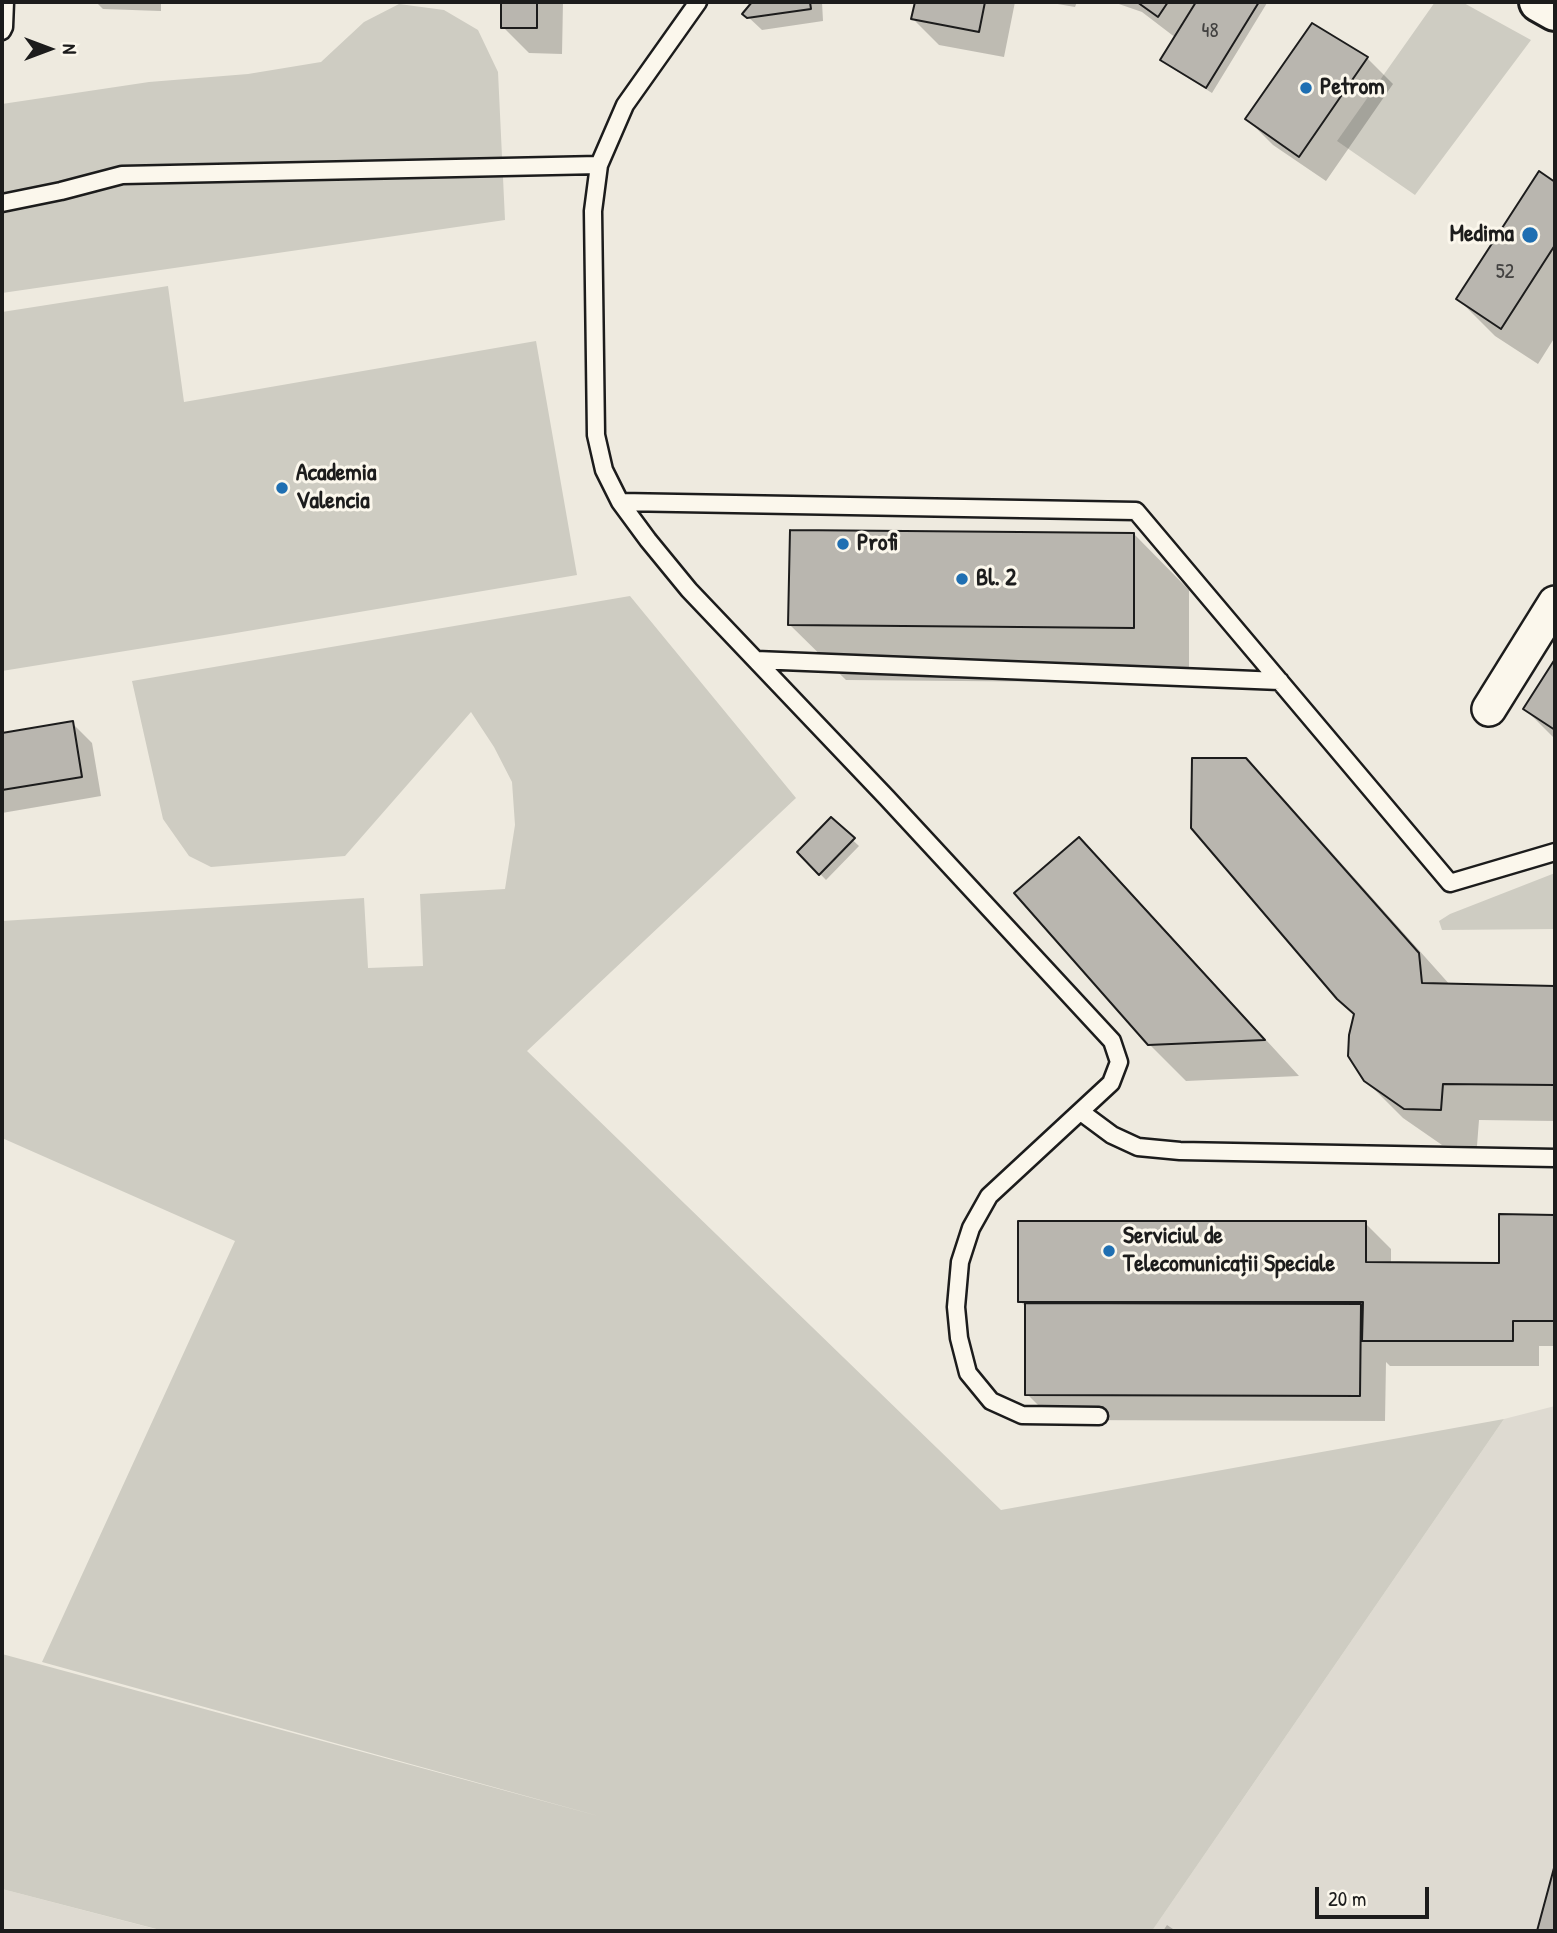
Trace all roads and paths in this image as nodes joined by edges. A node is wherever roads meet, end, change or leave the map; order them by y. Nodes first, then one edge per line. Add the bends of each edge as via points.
1 (5, 2) edge
2 (698, 2) edge
3 (1539, 2) edge
4 (1555, 11) edge
5 (2, 31) edge
6 (599, 165) junction
7 (2, 203) edge
8 (620, 502) junction
9 (1555, 603) edge
10 (756, 660) junction
11 (1280, 681) junction
12 (1489, 709) dead end
13 (1555, 852) edge
14 (1081, 1112) junction
15 (1555, 1158) edge
16 (1098, 1416) dead end

1 - 5 lane
2 - 6 lane via 625,105
3 - 4 main road
6 - 7 lane via 122,175
6 - 8 lane via 593,211 596,435 604,470
8 - 10 lane via 689,590
8 - 11 lane via 1136,511
9 - 12 street
10 - 11 lane
10 - 14 lane via 1112,1041 1119,1062 1111,1083
11 - 13 lane via 1450,883
14 - 15 lane via 1138,1147
14 - 16 lane via 989,1196 971,1228 960,1262 956,1307 968,1373 991,1401 1022,1415

